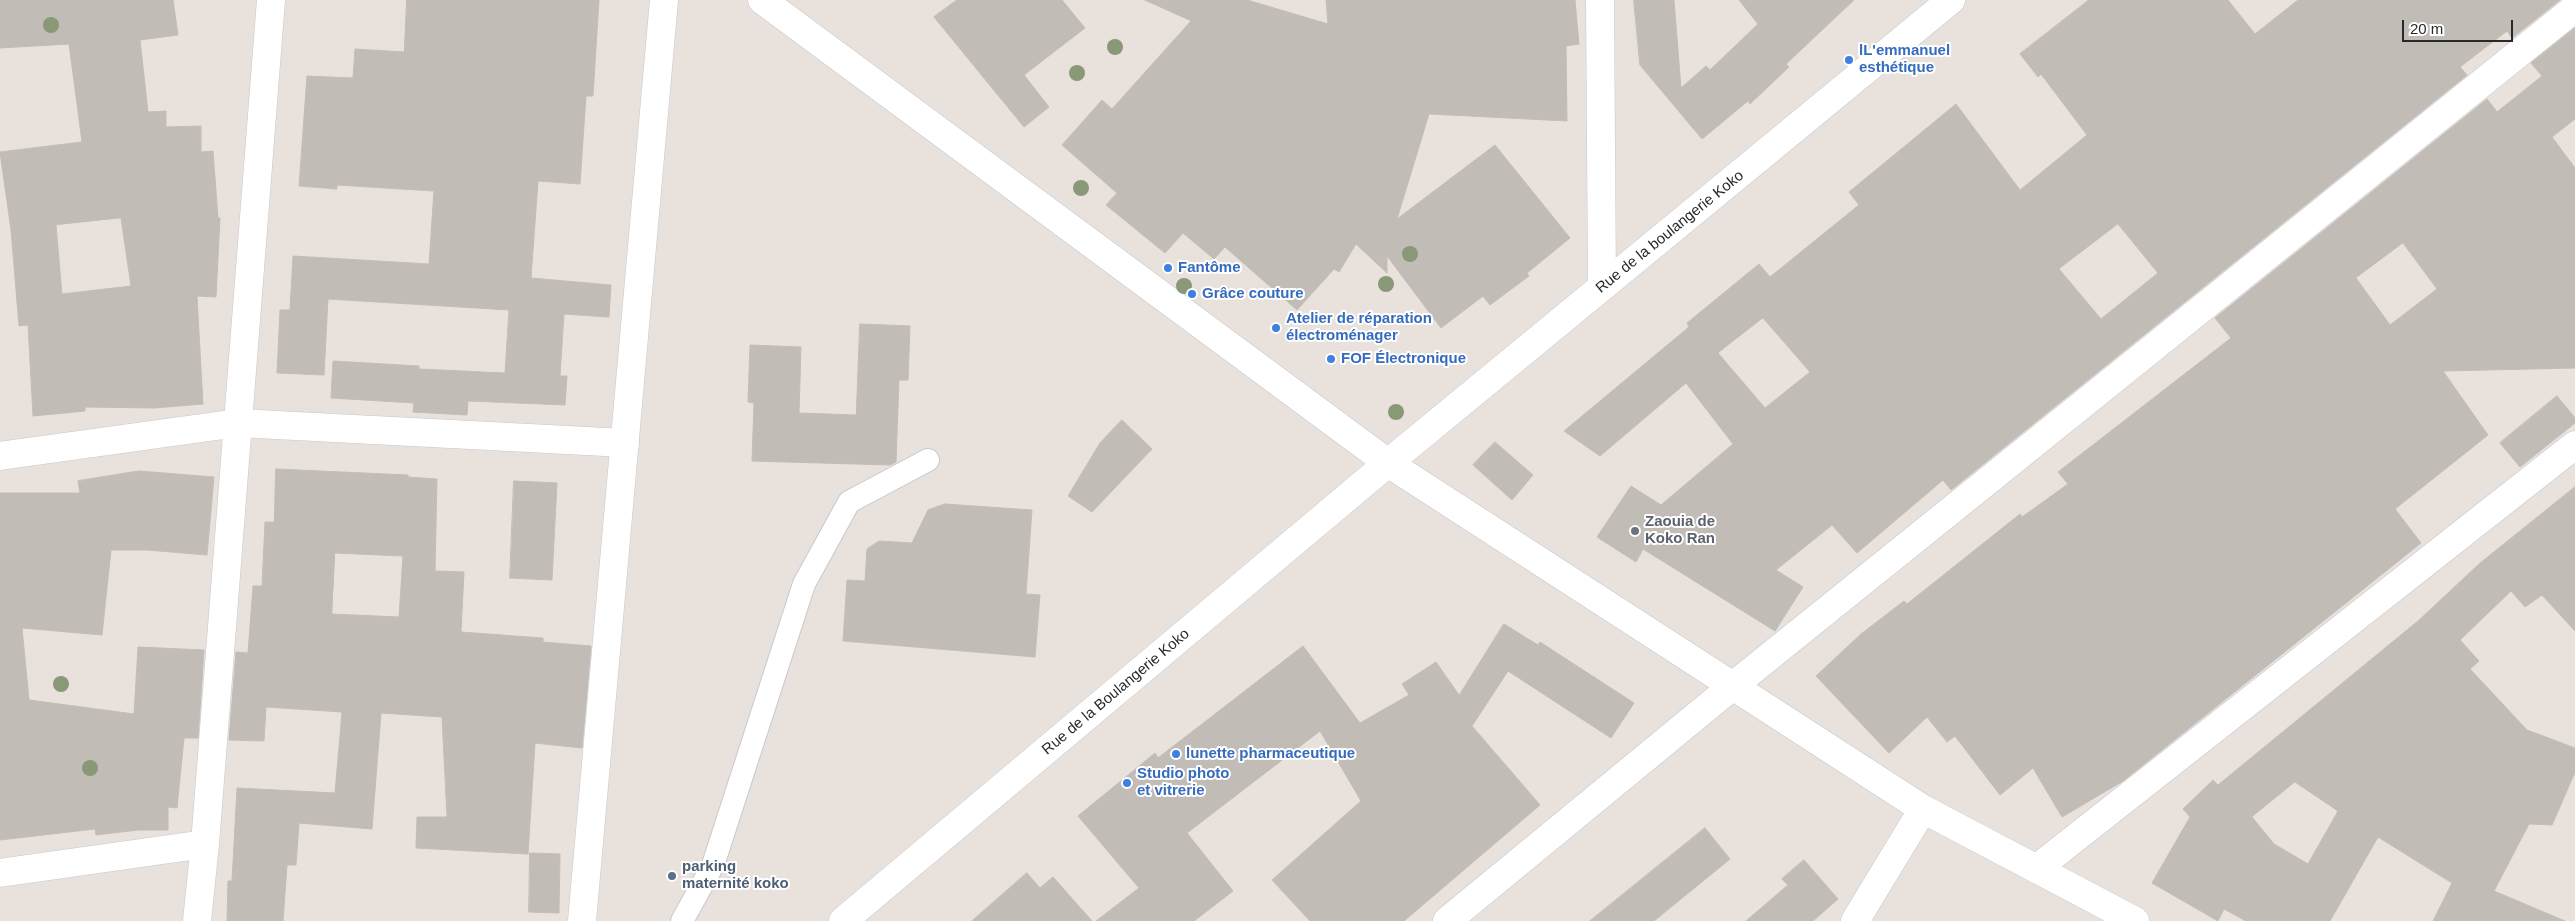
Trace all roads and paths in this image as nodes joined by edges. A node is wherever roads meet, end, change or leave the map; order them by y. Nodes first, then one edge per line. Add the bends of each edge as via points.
1 (272, 0) edge
2 (664, 0) edge
3 (762, 0) edge
4 (1600, 0) edge
5 (1951, 0) edge
6 (2575, 8) edge
7 (1602, 287) junction
8 (238, 423) junction
9 (625, 442) junction
10 (2575, 445) edge
11 (0, 456) edge
12 (928, 460) dead end
13 (1388, 463) junction
14 (1734, 685) junction
15 (1923, 809) junction
16 (205, 844) junction
17 (2036, 869) junction
18 (0, 873) edge
19 (196, 921) edge
20 (582, 921) edge
21 (682, 921) edge
22 (843, 921) edge
23 (1447, 921) edge
24 (1855, 921) edge
25 (2135, 921) edge

1 - 8 street
2 - 9 street
3 - 13 street
4 - 7 street
5 - 7 street, Rue de la boulangerie Koko
6 - 14 street
7 - 13 street, Rue de la boulangerie Koko
8 - 9 street
8 - 11 street
8 - 16 street
9 - 20 street
10 - 17 street
12 - 21 lane via 849,502 804,584 713,865
13 - 14 street
13 - 22 street, Rue de la Boulangerie Koko
14 - 15 street
14 - 23 street
15 - 17 street
15 - 24 street
16 - 18 street
16 - 19 street
17 - 25 street

